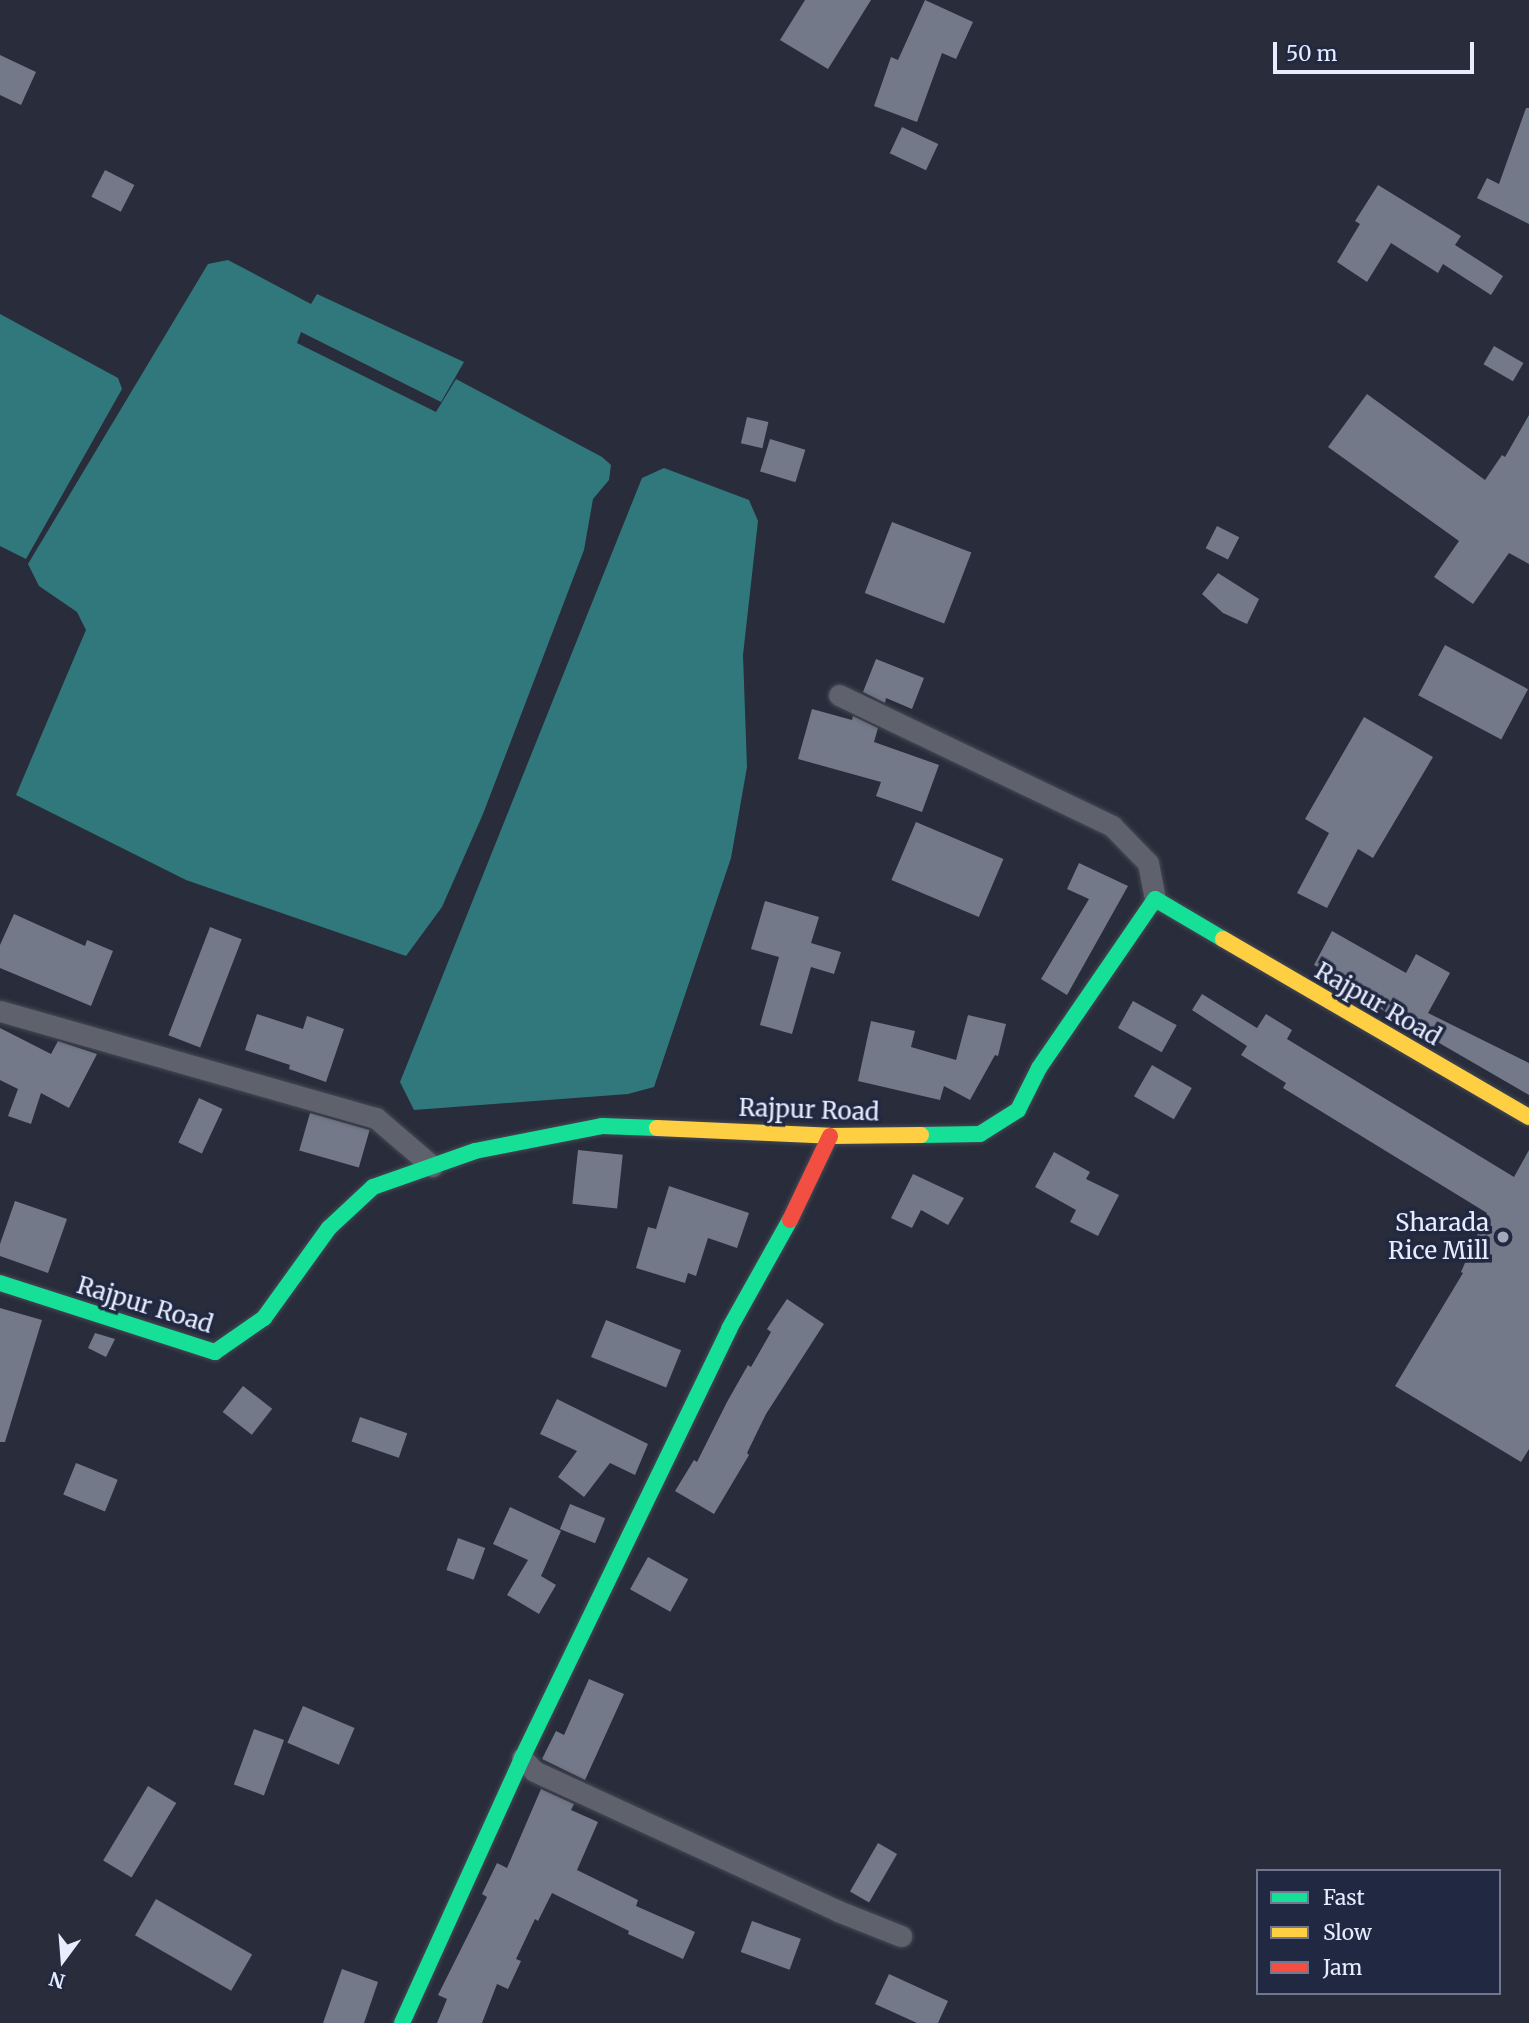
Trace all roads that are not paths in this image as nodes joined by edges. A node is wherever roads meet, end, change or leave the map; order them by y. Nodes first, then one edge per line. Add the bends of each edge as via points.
1 (839, 695) dead end
2 (1155, 900) junction
3 (0, 1011) edge
4 (1529, 1117) edge
5 (830, 1136) junction
6 (432, 1166) junction
7 (0, 1283) edge
8 (522, 1758) junction
9 (901, 1936) dead end
10 (402, 2023) edge

1 - 2 street via 1112,826 1148,863
2 - 4 street, Rajpur Road
2 - 5 street, Rajpur Road via 1039,1068 1018,1110 979,1134
3 - 6 street via 376,1118
5 - 6 street, Rajpur Road via 602,1126 475,1151
5 - 8 street via 729,1329
6 - 7 street, Rajpur Road via 373,1186 330,1228 264,1318 215,1352
8 - 9 street via 534,1771
8 - 10 street

